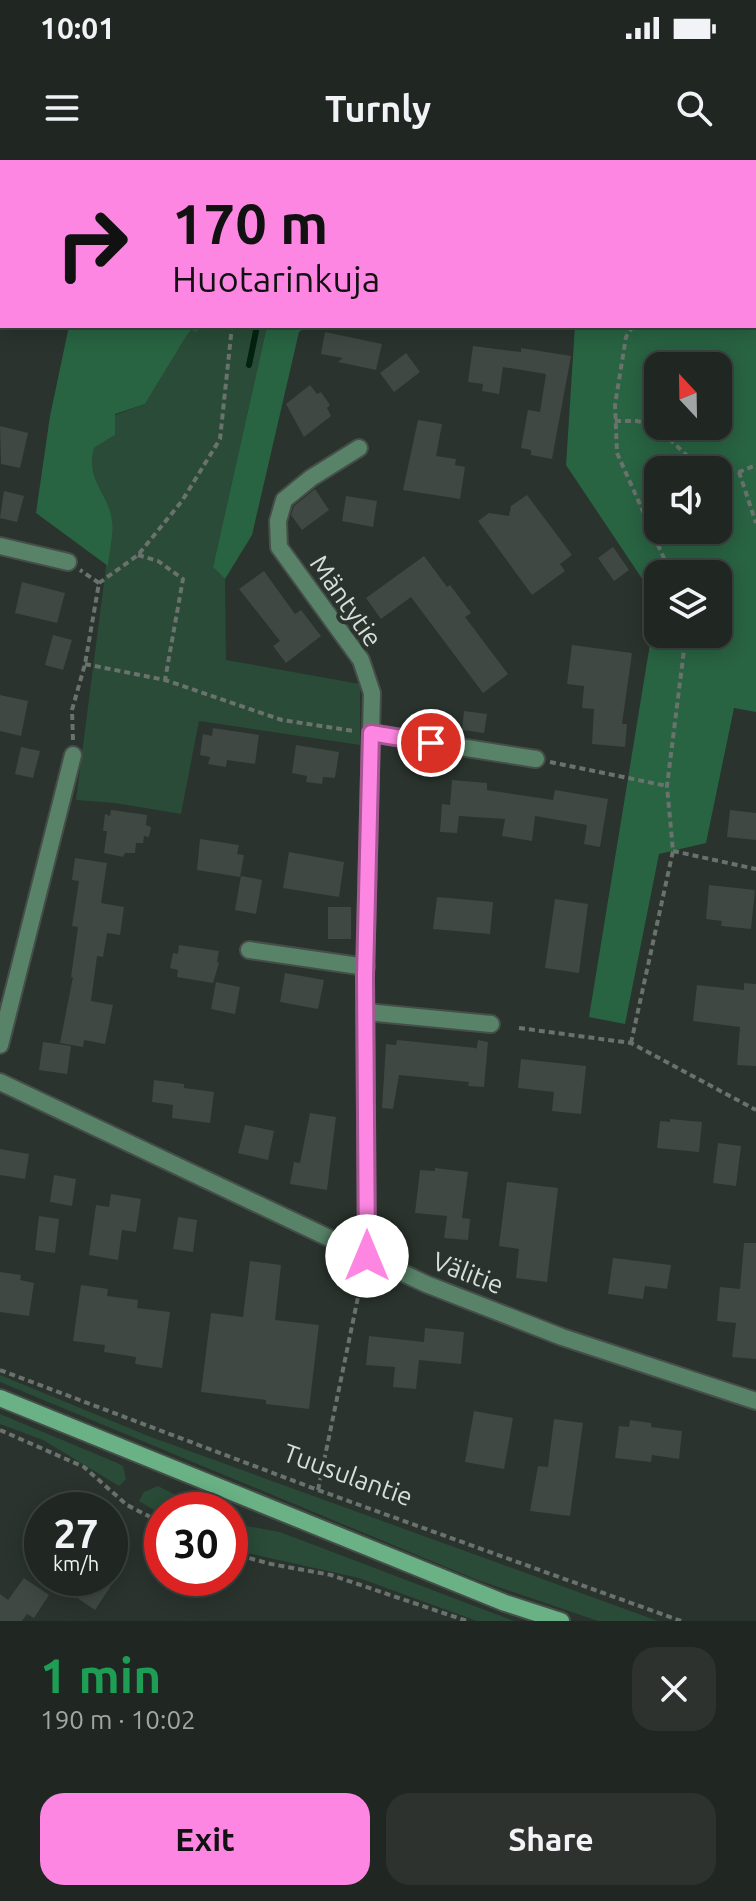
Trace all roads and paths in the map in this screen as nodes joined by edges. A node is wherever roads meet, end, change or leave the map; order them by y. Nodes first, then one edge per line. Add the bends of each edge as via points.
1 (232, 328) edge
2 (632, 328) edge
3 (615, 421) junction
4 (359, 448) dead end
5 (687, 456) edge
6 (756, 465) edge
7 (732, 472) edge
8 (739, 472) junction
9 (756, 523) edge
10 (0, 546) edge
11 (138, 555) junction
12 (665, 560) edge
13 (68, 562) joint
14 (99, 583) junction
15 (684, 648) edge
16 (85, 664) junction
17 (165, 680) junction
18 (371, 733) junction
19 (73, 755) joint
20 (536, 759) joint
21 (667, 786) junction
22 (673, 851) junction
23 (756, 869) edge
24 (249, 950) dead end
25 (366, 967) junction
26 (366, 1012) junction
27 (491, 1024) dead end
28 (519, 1028) dead end
29 (631, 1043) junction
30 (0, 1045) edge
31 (0, 1082) edge
32 (756, 1110) edge
33 (367, 1256) junction
34 (0, 1370) edge
35 (0, 1398) edge
36 (756, 1401) edge
37 (0, 1430) edge
38 (318, 1490) junction
39 (144, 1514) edge
40 (248, 1558) edge
41 (467, 1621) edge
42 (561, 1621) edge
43 (681, 1621) edge

1 - 11 path via 220,439 182,501
2 - 3 path via 626,337
3 - 5 path via 656,426
3 - 12 path via 617,453
4 - 18 street, Mäntytie via 284,500 279,547 361,660 372,693
6 - 8 path
7 - 8 path
8 - 9 path
10 - 13 street
11 - 14 path
11 - 17 path via 158,561 183,579
13 - 14 path
14 - 16 path
15 - 21 path
16 - 17 path
16 - 19 path via 72,710
17 - 18 path via 282,720
18 - 20 street
18 - 25 street, Mäntytie
19 - 30 street
20 - 21 path
21 - 22 path
22 - 23 path
22 - 29 path
24 - 25 street
25 - 26 street, Mäntytie
26 - 27 street
26 - 33 street, Mäntytie
28 - 29 path
29 - 32 path
31 - 33 street, Välitie
33 - 36 street, Välitie via 562,1337
33 - 38 path
34 - 38 path, Tuusulantie
35 - 42 main road via 476,1592
37 - 39 path via 84,1467
38 - 43 path, Tuusulantie
40 - 41 path via 331,1575

